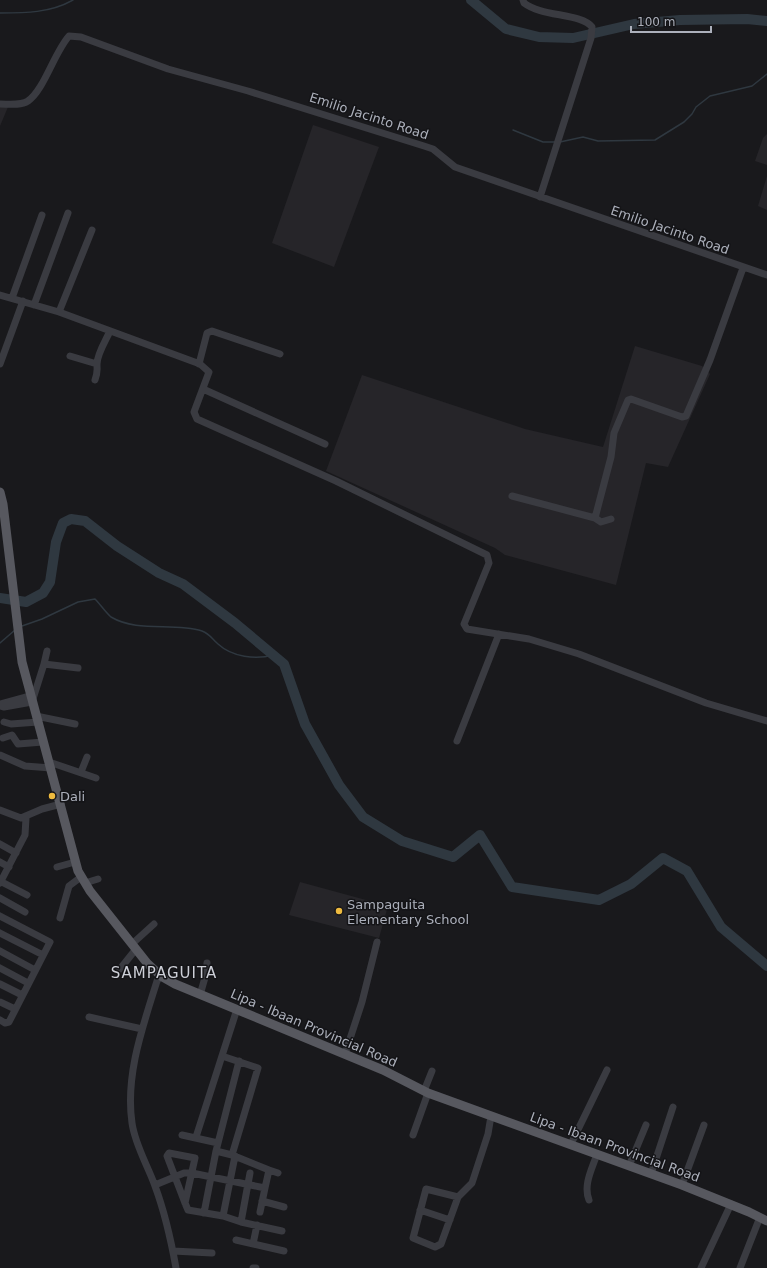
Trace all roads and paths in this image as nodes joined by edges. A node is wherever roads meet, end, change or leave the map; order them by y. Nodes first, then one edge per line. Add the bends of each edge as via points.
1 (523, 0) edge
2 (0, 104) edge
3 (540, 198) junction
4 (68, 213) dead end
5 (42, 215) dead end
6 (92, 230) dead end
7 (744, 268) junction
8 (767, 275) edge
9 (0, 295) edge
10 (12, 298) junction
11 (23, 302) junction
12 (34, 305) junction
13 (59, 312) junction
14 (110, 331) junction
15 (3, 348) edge
16 (280, 354) dead end
17 (70, 356) dead end
18 (0, 364) edge
19 (97, 364) junction
20 (199, 364) junction
21 (95, 380) dead end
22 (202, 389) junction
23 (325, 444) dead end
24 (0, 492) edge
25 (512, 496) dead end
26 (595, 518) junction
27 (611, 519) dead end
28 (499, 634) junction
29 (47, 651) dead end
30 (44, 664) junction
31 (78, 668) dead end
32 (31, 699) junction
33 (0, 705) edge
34 (37, 719) junction
35 (767, 721) edge
36 (4, 722) dead end
37 (74, 724) dead end
38 (3, 738) dead end
39 (457, 741) dead end
40 (43, 742) junction
41 (0, 755) edge
42 (87, 757) dead end
43 (50, 765) junction
44 (81, 772) junction
45 (96, 778) dead end
46 (61, 804) junction
47 (0, 810) edge
48 (26, 818) junction
49 (0, 844) edge
50 (16, 853) junction
51 (0, 862) edge
52 (75, 862) junction
53 (9, 867) junction
54 (57, 867) dead end
55 (98, 879) dead end
56 (83, 880) junction
57 (0, 882) edge
58 (27, 895) dead end
59 (0, 898) edge
60 (25, 912) dead end
61 (0, 916) edge
62 (60, 918) dead end
63 (154, 924) dead end
64 (0, 932) edge
65 (377, 942) dead end
66 (134, 946) junction
67 (0, 951) edge
68 (43, 955) junction
69 (207, 963) dead end
70 (0, 968) edge
71 (120, 969) dead end
72 (35, 970) junction
73 (161, 976) junction
74 (28, 982) junction
75 (0, 984) edge
76 (22, 995) junction
77 (200, 995) junction
78 (0, 1002) edge
79 (15, 1009) junction
80 (237, 1009) junction
81 (89, 1017) dead end
82 (0, 1020) edge
83 (142, 1029) junction
84 (345, 1054) junction
85 (222, 1056) junction
86 (239, 1061) junction
87 (607, 1070) dead end
88 (432, 1071) dead end
89 (426, 1092) junction
90 (673, 1107) dead end
91 (491, 1116) junction
92 (646, 1125) dead end
93 (704, 1125) dead end
94 (182, 1135) dead end
95 (413, 1135) dead end
96 (196, 1137) junction
97 (218, 1143) junction
98 (571, 1144) junction
99 (216, 1150) junction
100 (597, 1154) junction
101 (234, 1155) junction
102 (629, 1166) junction
103 (269, 1170) junction
104 (192, 1173) junction
105 (250, 1173) dead end
106 (278, 1173) dead end
107 (651, 1174) junction
108 (175, 1176) junction
109 (211, 1177) junction
110 (230, 1181) junction
111 (155, 1185) junction
112 (249, 1185) junction
113 (682, 1185) junction
114 (265, 1188) junction
115 (458, 1197) junction
116 (589, 1200) dead end
117 (262, 1201) junction
118 (185, 1203) junction
119 (731, 1204) junction
120 (284, 1207) dead end
121 (420, 1210) junction
122 (260, 1212) dead end
123 (204, 1213) junction
124 (223, 1216) junction
125 (765, 1219) edge
126 (450, 1220) junction
127 (242, 1222) junction
128 (257, 1225) junction
129 (282, 1231) dead end
130 (236, 1240) dead end
131 (253, 1244) junction
132 (173, 1251) junction
133 (284, 1252) dead end
134 (212, 1253) dead end
135 (176, 1268) edge
136 (700, 1268) edge
137 (740, 1268) edge

1 - 3 street via 530,8 588,22 592,27
2 - 3 street, Emilio Jacinto Road via 22,104 28,101 36,92 61,45 69,36 81,37 168,69 248,91 433,149 455,167
3 - 7 street, Emilio Jacinto Road
4 - 12 street
5 - 10 street
6 - 13 street
7 - 8 street, Emilio Jacinto Road
7 - 26 street via 686,416 682,417 631,398 628,400 614,433 611,457
9 - 10 street
10 - 11 street
11 - 12 street
11 - 15 street
12 - 13 street
13 - 14 street
14 - 19 street
14 - 20 street
15 - 18 street
16 - 20 street via 212,331 207,333
17 - 19 street
19 - 21 street
20 - 22 street via 209,372
22 - 23 street
22 - 28 street via 194,412 197,419 336,480 487,555 489,563 464,626 467,629
24 - 32 main road, Lipa - Ibaan Provincial Road via 22,662
25 - 26 street
26 - 27 street via 601,522
28 - 35 street via 579,654 706,703
28 - 39 street
29 - 30 street
30 - 31 street
30 - 32 street
32 - 33 street via 4,707
32 - 34 main road, Lipa - Ibaan Provincial Road
34 - 36 street via 11,724
34 - 37 street
34 - 40 main road, Lipa - Ibaan Provincial Road
38 - 40 street via 12,735 18,744
40 - 43 main road, Lipa - Ibaan Provincial Road
41 - 43 street via 25,766
42 - 44 street
43 - 44 street
43 - 46 main road, Lipa - Ibaan Provincial Road
44 - 45 street
46 - 48 street via 42,809
46 - 52 main road, Lipa - Ibaan Provincial Road
47 - 48 street
48 - 50 street via 25,835
49 - 50 street
50 - 53 street
51 - 53 street
52 - 54 street
52 - 56 main road, Lipa - Ibaan Provincial Road
53 - 57 street
55 - 56 street
56 - 62 street via 69,886
56 - 66 main road, Lipa - Ibaan Provincial Road
57 - 58 street
59 - 60 street
61 - 68 street via 49,940
63 - 66 street
64 - 68 street
65 - 84 street
66 - 71 street
66 - 73 main road, Lipa - Ibaan Provincial Road
67 - 72 street
68 - 72 street
69 - 77 street
70 - 74 street
72 - 74 street
73 - 77 main road, Lipa - Ibaan Provincial Road
73 - 83 street via 157,981
74 - 76 street
75 - 76 street
76 - 79 street
77 - 80 main road, Lipa - Ibaan Provincial Road
78 - 79 street
79 - 82 street via 7,1023
80 - 84 main road, Lipa - Ibaan Provincial Road
80 - 85 street
81 - 83 street
83 - 111 street via 131,1085 131,1115 134,1133
84 - 89 main road, Lipa - Ibaan Provincial Road
85 - 86 street
85 - 96 street
86 - 97 street
86 - 101 street via 258,1069
87 - 98 street
88 - 89 street
89 - 91 main road, Lipa - Ibaan Provincial Road
89 - 95 street
90 - 107 street
91 - 98 main road, Lipa - Ibaan Provincial Road
91 - 115 street via 472,1183
92 - 102 street
93 - 113 street
94 - 96 street
96 - 97 street
97 - 99 street
98 - 100 main road, Lipa - Ibaan Provincial Road
99 - 101 street
99 - 109 street
100 - 102 main road, Lipa - Ibaan Provincial Road
100 - 116 street via 587,1185
101 - 103 street
101 - 110 street
102 - 107 main road, Lipa - Ibaan Provincial Road
103 - 106 street
103 - 114 street
104 - 108 street via 184,1172
104 - 108 street via 195,1158 169,1153
104 - 109 street
104 - 118 street
105 - 112 street
107 - 113 main road, Lipa - Ibaan Provincial Road
108 - 111 street
108 - 118 street
109 - 110 street
109 - 123 street
110 - 112 street
110 - 124 street
111 - 132 street via 166,1217
112 - 114 street
112 - 127 street
113 - 119 main road, Lipa - Ibaan Provincial Road
114 - 117 street
115 - 121 street via 426,1189
115 - 126 street
117 - 120 street
117 - 122 street
118 - 123 street via 188,1210
119 - 125 main road, Lipa - Ibaan Provincial Road
119 - 136 street
121 - 126 street
121 - 126 street via 413,1238 435,1247 441,1244
123 - 124 street
124 - 127 street
125 - 137 street
127 - 128 street
128 - 129 street
128 - 131 street
130 - 131 street
131 - 133 street
132 - 134 street
132 - 135 street

